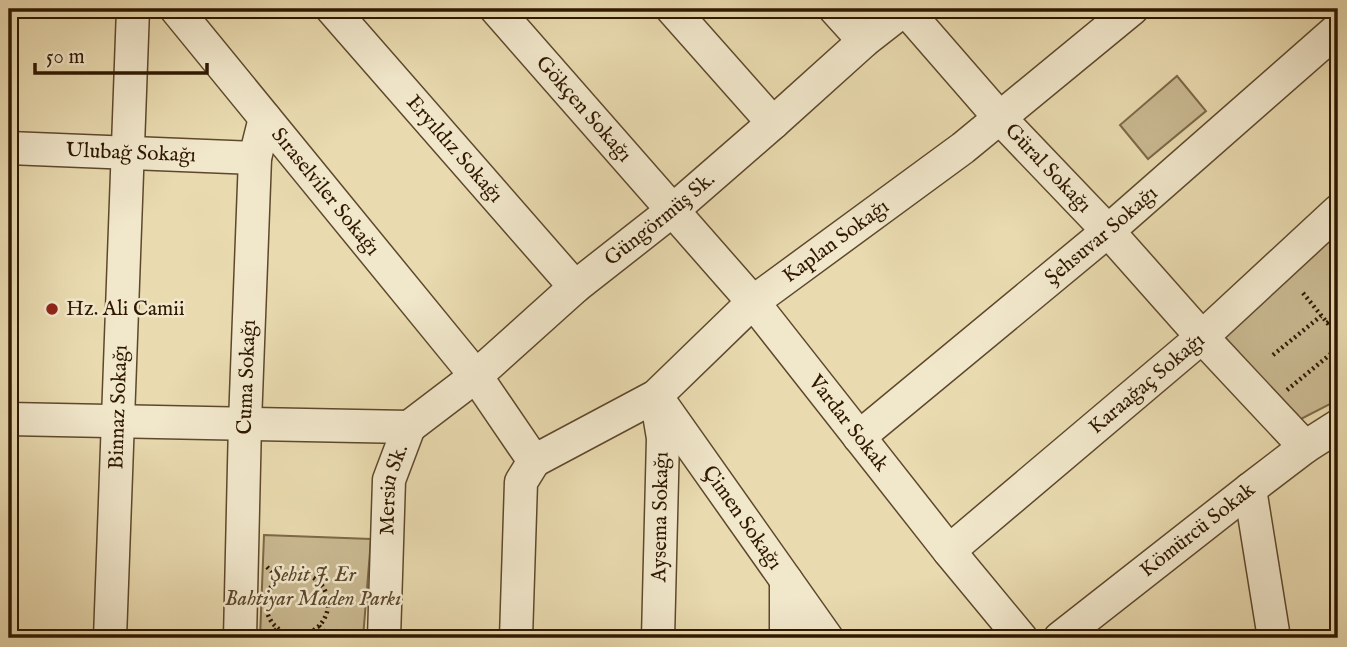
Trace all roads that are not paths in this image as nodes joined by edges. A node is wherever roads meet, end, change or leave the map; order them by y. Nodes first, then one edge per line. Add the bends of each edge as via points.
1 (133, 9) edge
2 (176, 9) edge
3 (332, 9) edge
4 (496, 9) edge
5 (672, 9) edge
6 (835, 9) edge
7 (905, 9) edge
8 (1132, 9) edge
9 (1338, 29) edge
10 (864, 41) junction
11 (999, 117) junction
12 (265, 118) junction
13 (773, 123) junction
14 (9, 148) edge
15 (128, 153) junction
16 (255, 158) junction
17 (673, 210) junction
18 (1338, 211) edge
19 (1108, 231) junction
20 (575, 287) junction
21 (753, 302) junction
22 (1202, 337) junction
23 (476, 376) junction
24 (656, 396) junction
25 (9, 419) edge
26 (118, 421) junction
27 (245, 423) junction
28 (1338, 426) edge
29 (409, 427) junction
30 (859, 437) junction
31 (1305, 447) junction
32 (534, 461) junction
33 (1250, 489) junction
34 (949, 551) junction
35 (786, 580) junction
36 (110, 638) edge
37 (240, 638) edge
38 (384, 638) edge
39 (516, 638) edge
40 (658, 638) edge
41 (786, 638) edge
42 (827, 638) edge
43 (1021, 638) edge
44 (1060, 638) edge
45 (1274, 638) edge

1 - 15 street, Binnaz Sokağı
2 - 12 street, Sıraselviler Sokağı
3 - 20 street, Eryıldız Sokağı
4 - 17 street, Gökçen Sokağı
5 - 13 street
6 - 10 street
7 - 10 street, Güngörmüş Sk.
7 - 11 street, Güral Sokağı
8 - 11 street, Kaplan Sokağı
9 - 19 street, Şehsuvar Sokağı
10 - 13 street, Güngörmüş Sk.
11 - 19 street, Güral Sokağı
11 - 21 street, Kaplan Sokağı
12 - 16 street, Cuma Sokağı
12 - 23 street, Sıraselviler Sokağı
13 - 17 street, Güngörmüş Sk.
14 - 15 street, Ulubağ Sokağı
15 - 16 street, Ulubağ Sokağı
15 - 26 street, Binnaz Sokağı
16 - 27 street, Cuma Sokağı
17 - 20 street, Güngörmüş Sk.
17 - 21 street, Vardar Sokak
18 - 22 street, Karaağaç Sokağı
19 - 22 street, Güral Sokağı
19 - 30 street, Şehsuvar Sokağı
20 - 23 street, Güngörmüş Sk.
21 - 24 street, Kaplan Sokağı
21 - 30 street, Vardar Sokak
22 - 31 street, Güral Sokağı
22 - 34 street, Karaağaç Sokağı
23 - 29 street, Güngörmüş Sk.
23 - 32 street, Sıraselviler Sokağı
24 - 32 street, Kaplan Sokağı
24 - 35 street, Çimen Sokağı
24 - 40 street, Aysema Sokağı via 663,438
25 - 26 street
26 - 27 street
26 - 36 street, Binnaz Sokağı
27 - 29 street
27 - 37 street, Cuma Sokağı
28 - 31 street, Kömürcü Sokak
29 - 38 street, Mersin Sk. via 388,480
30 - 34 street, Vardar Sokak
31 - 33 street, Kömürcü Sokak
32 - 39 street via 521,482
33 - 44 street, Kömürcü Sokak
33 - 45 street
34 - 43 street, Vardar Sokak
35 - 41 street
35 - 42 street, Çimen Sokağı

